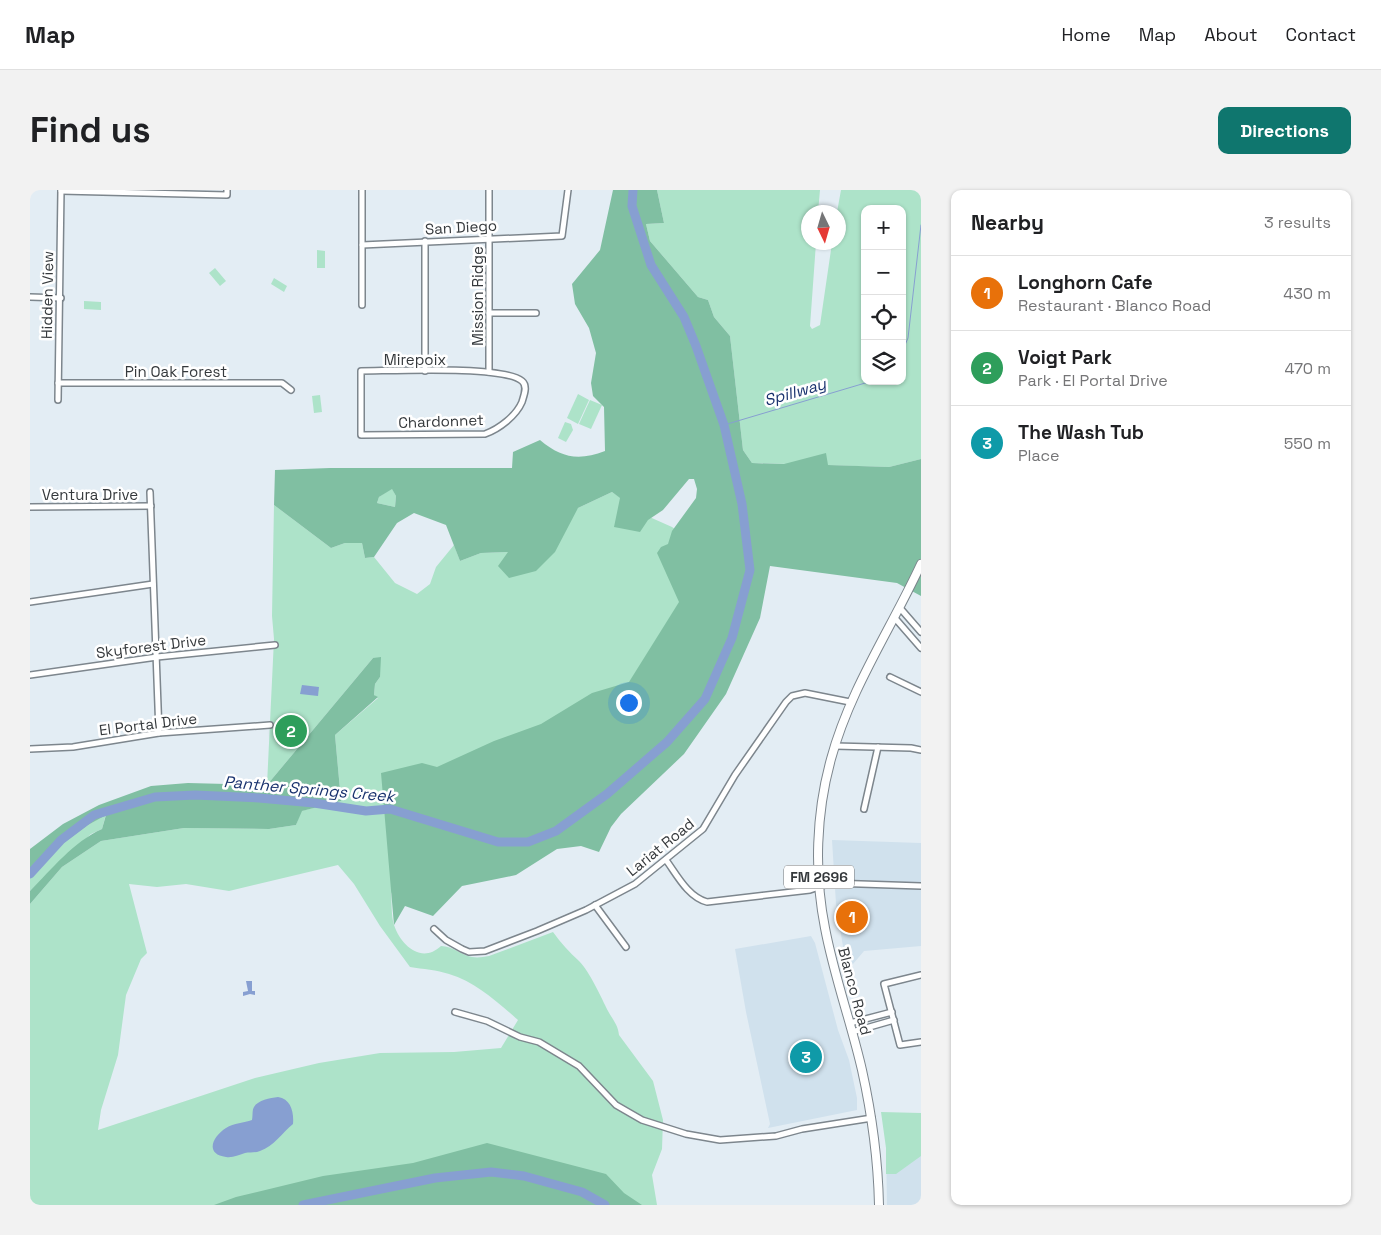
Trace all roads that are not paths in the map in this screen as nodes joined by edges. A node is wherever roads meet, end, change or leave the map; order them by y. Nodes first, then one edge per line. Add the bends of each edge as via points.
1 (362, 190) edge
2 (489, 190) edge
3 (568, 190) edge
4 (61, 191) edge
5 (227, 193) edge
6 (489, 238) junction
7 (425, 241) junction
8 (362, 245) junction
9 (30, 297) edge
10 (60, 298) junction
11 (362, 305) dead end
12 (489, 313) junction
13 (536, 313) dead end
14 (426, 371) junction
15 (490, 372) junction
16 (58, 383) junction
17 (525, 385) joint
18 (291, 390) dead end
19 (58, 400) dead end
20 (361, 435) joint
21 (150, 492) dead end
22 (151, 506) junction
23 (30, 507) edge
24 (921, 564) edge
25 (153, 584) junction
26 (30, 602) edge
27 (900, 608) junction
28 (894, 617) junction
29 (921, 632) edge
30 (275, 645) dead end
31 (921, 648) edge
32 (156, 657) junction
33 (30, 675) edge
34 (890, 677) dead end
35 (921, 692) edge
36 (850, 702) junction
37 (270, 725) dead end
38 (159, 733) junction
39 (835, 746) junction
40 (878, 747) junction
41 (30, 749) edge
42 (921, 750) edge
43 (864, 809) dead end
44 (666, 860) junction
45 (921, 886) edge
46 (819, 888) junction
47 (595, 905) junction
48 (434, 929) dead end
49 (626, 947) dead end
50 (921, 975) edge
51 (455, 1012) dead end
52 (892, 1012) junction
53 (878, 1016) junction
54 (894, 1020) junction
55 (850, 1023) junction
56 (880, 1024) junction
57 (852, 1032) junction
58 (921, 1042) edge
59 (872, 1118) junction
60 (879, 1205) edge

1 - 8 street
2 - 6 street, Mission Ridge
3 - 6 street, San Diego via 562,236
4 - 5 street
4 - 10 street, Hidden View
6 - 7 street, San Diego
6 - 12 street, Mission Ridge
7 - 8 street, San Diego
7 - 14 street
8 - 11 street
9 - 10 street
10 - 16 street, Hidden View
12 - 13 street
12 - 15 street, Mission Ridge
14 - 15 street, Mirepoix
14 - 20 street, Mirepoix via 361,371
15 - 17 street, Mirepoix via 518,378
16 - 18 street, Pin Oak Forest via 282,383
16 - 19 street, Hidden View
17 - 20 street, Chardonnet via 525,394 516,412 498,428 485,434
21 - 22 street
22 - 23 street, Ventura Drive
22 - 25 street
24 - 27 main road, Blanco Road / FM 2696
25 - 26 street
25 - 32 street
27 - 28 main road, Blanco Road / FM 2696
27 - 29 street
28 - 31 street
28 - 36 main road, Blanco Road / FM 2696
30 - 32 street, Skyforest Drive
32 - 33 street, Skyforest Drive
32 - 38 street
34 - 35 street
36 - 39 main road, Blanco Road / FM 2696
36 - 44 street, Lariat Road via 805,693 792,696 735,775 703,829
37 - 38 street, El Portal Drive
38 - 41 street, El Portal Drive via 73,747
39 - 40 street
39 - 46 main road, Blanco Road / FM 2696 via 821,810
40 - 42 street
40 - 43 street
44 - 46 street via 692,894 707,902
44 - 47 street, Lariat Road via 635,884
45 - 46 street via 831,883
46 - 55 main road, Blanco Road / FM 2696 via 827,936
47 - 48 street, Lariat Road via 482,952 462,949
47 - 49 street
50 - 52 street via 884,984
51 - 59 street via 487,1020 520,1037 539,1042 579,1066 616,1105 642,1120 686,1134 720,1140 776,1136
52 - 53 street
52 - 54 street
53 - 55 street
53 - 56 street
54 - 56 street
54 - 58 street via 900,1045
55 - 57 main road, Blanco Road / FM 2696
56 - 57 street
57 - 59 main road, Blanco Road / FM 2696
59 - 60 main road, Blanco Road / FM 2696

